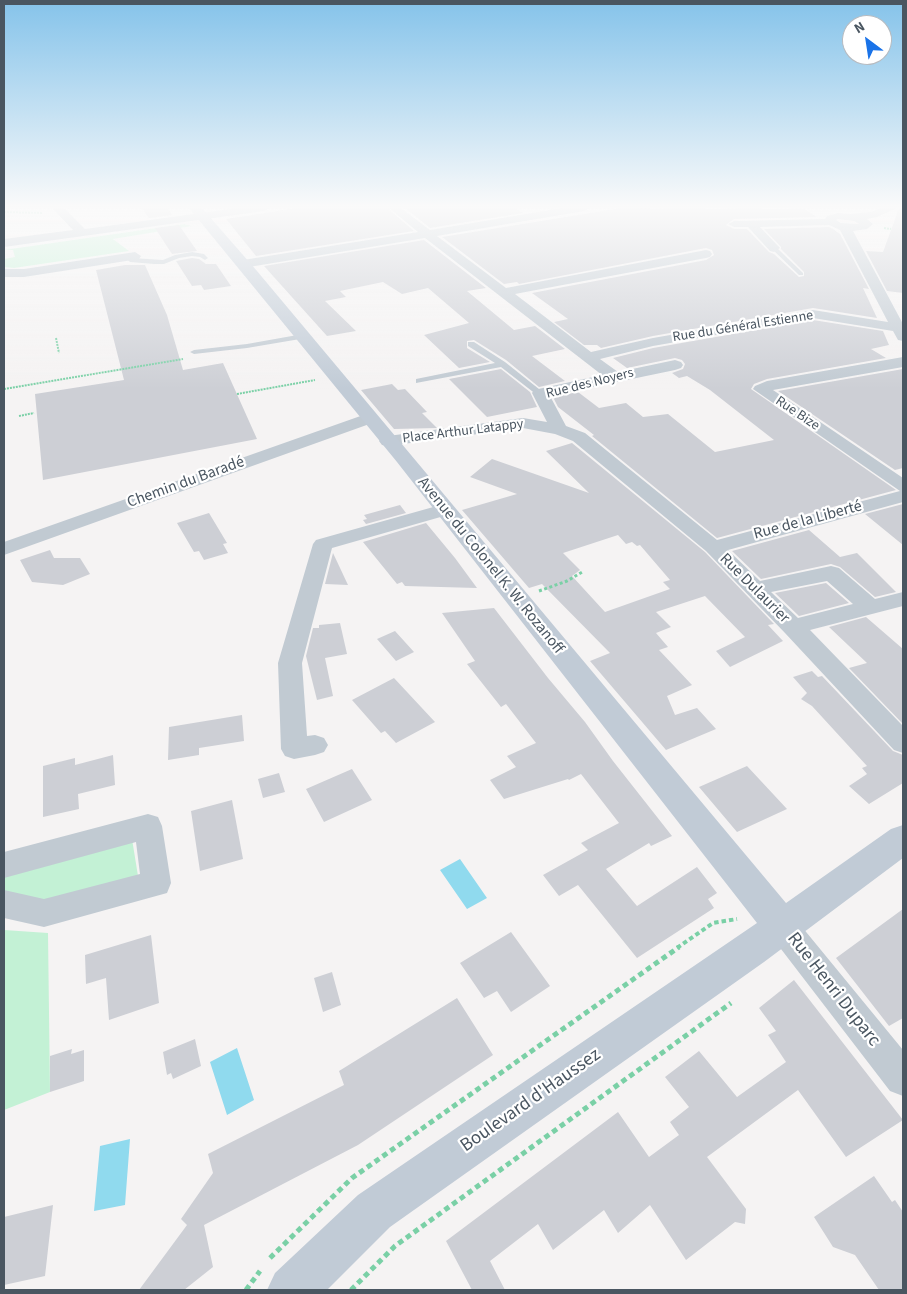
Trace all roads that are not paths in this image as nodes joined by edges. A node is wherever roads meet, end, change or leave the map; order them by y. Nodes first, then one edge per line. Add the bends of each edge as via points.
1 (48, 268) edge
2 (246, 268) edge
3 (473, 268) edge
4 (630, 268) edge
5 (795, 268) edge
6 (868, 268) edge
7 (4, 273) edge
8 (801, 274) dead end
9 (505, 292) junction
10 (901, 332) edge
11 (303, 336) junction
12 (471, 344) dead end
13 (194, 352) dead end
14 (589, 357) junction
15 (903, 362) edge
16 (502, 364) junction
17 (675, 365) dead end
18 (614, 376) junction
19 (419, 381) dead end
20 (540, 393) junction
21 (369, 418) junction
22 (559, 429) junction
23 (388, 440) junction
24 (594, 447) joint
25 (903, 486) edge
26 (903, 496) edge
27 (444, 510) junction
28 (712, 547) junction
29 (4, 549) edge
30 (754, 589) junction
31 (903, 599) edge
32 (870, 607) junction
33 (793, 627) junction
34 (903, 743) edge
35 (315, 745) dead end
36 (903, 839) edge
37 (4, 864) edge
38 (4, 904) edge
39 (782, 926) junction
40 (903, 1078) edge
41 (274, 1273) edge

1 - 7 street
2 - 11 street, Avenue du Colonel K. W. Rozanoff
3 - 9 street
4 - 9 street
5 - 8 lane
6 - 10 street
9 - 14 street
10 - 14 street, Rue du Général Estienne via 813,314 653,342
11 - 13 lane
11 - 21 street, Avenue du Colonel K. W. Rozanoff
12 - 16 lane
14 - 18 street
15 - 25 street, Rue Bize via 761,389
16 - 19 lane
16 - 20 lane
17 - 18 street, Rue des Noyers
18 - 20 street, Rue des Noyers
20 - 22 street, Rue des Noyers
21 - 23 street, Avenue du Colonel K. W. Rozanoff
21 - 29 street, Chemin du Baradé
22 - 23 street, Place Arthur Latappy via 523,422
22 - 24 street, Place Arthur Latappy
23 - 27 street, Avenue du Colonel K. W. Rozanoff
24 - 28 street, Rue Dulaurier
26 - 28 street, Rue de la Liberté
27 - 35 street via 322,544 290,663 294,749
27 - 39 street, Avenue du Colonel K. W. Rozanoff
28 - 30 street, Rue Dulaurier
30 - 32 street via 831,573
30 - 33 street, Rue Dulaurier
31 - 32 street
32 - 33 street
33 - 34 street, Rue Dulaurier
36 - 39 street, Boulevard d'Haussez
37 - 38 street via 148,826 156,883 44,913
39 - 40 street, Rue Henri Duparc
39 - 41 street, Boulevard d'Haussez via 374,1211

